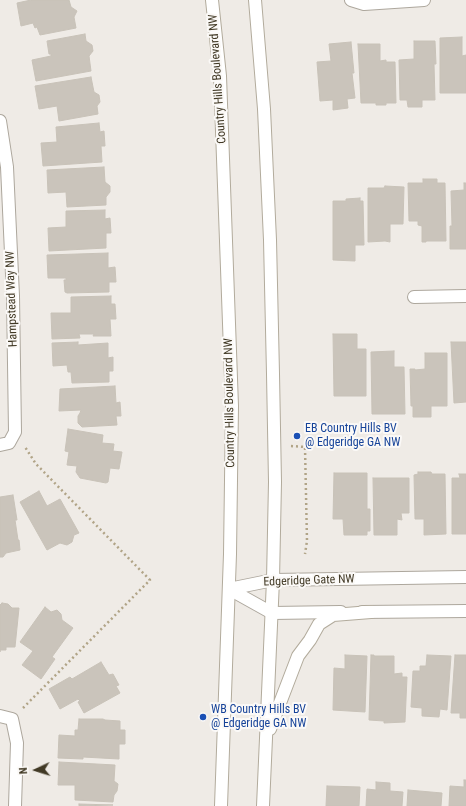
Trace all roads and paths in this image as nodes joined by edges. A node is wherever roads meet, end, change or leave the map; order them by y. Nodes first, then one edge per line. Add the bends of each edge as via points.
1 (212, 0) edge
2 (255, 0) edge
3 (350, 0) edge
4 (424, 0) edge
5 (0, 122) edge
6 (4, 167) edge
7 (466, 296) edge
8 (414, 297) dead end
9 (15, 432) junction
10 (0, 445) edge
11 (290, 446) dead end
12 (305, 554) dead end
13 (466, 577) edge
14 (273, 580) junction
15 (229, 589) junction
16 (466, 611) edge
17 (371, 612) junction
18 (272, 613) junction
19 (6, 718) edge
20 (266, 740) junction
21 (15, 806) edge
22 (221, 806) edge
23 (264, 806) edge

1 - 15 main road, Country Hills Boulevard NW via 220,76 232,398
2 - 14 main road via 264,109 270,240
3 - 4 main road via 364,4
5 - 6 main road, Hampstead Way NW
6 - 9 main road, Hampstead Way NW via 13,296
7 - 8 main road
9 - 10 main road via 8,444
9 - 19 path via 36,464 150,580
11 - 12 path via 305,446
13 - 14 main road, Edgeridge Gate NW
14 - 15 main road, Edgeridge Gate NW
14 - 18 main road
15 - 18 main road, Edgeridge Gate NW
15 - 22 main road, Country Hills Boulevard NW
16 - 17 main road, Edgeridge Gate NW
17 - 18 main road, Edgeridge Gate NW
17 - 20 main road via 333,615 319,624 298,656
18 - 20 main road
19 - 21 main road via 17,743
20 - 23 main road

